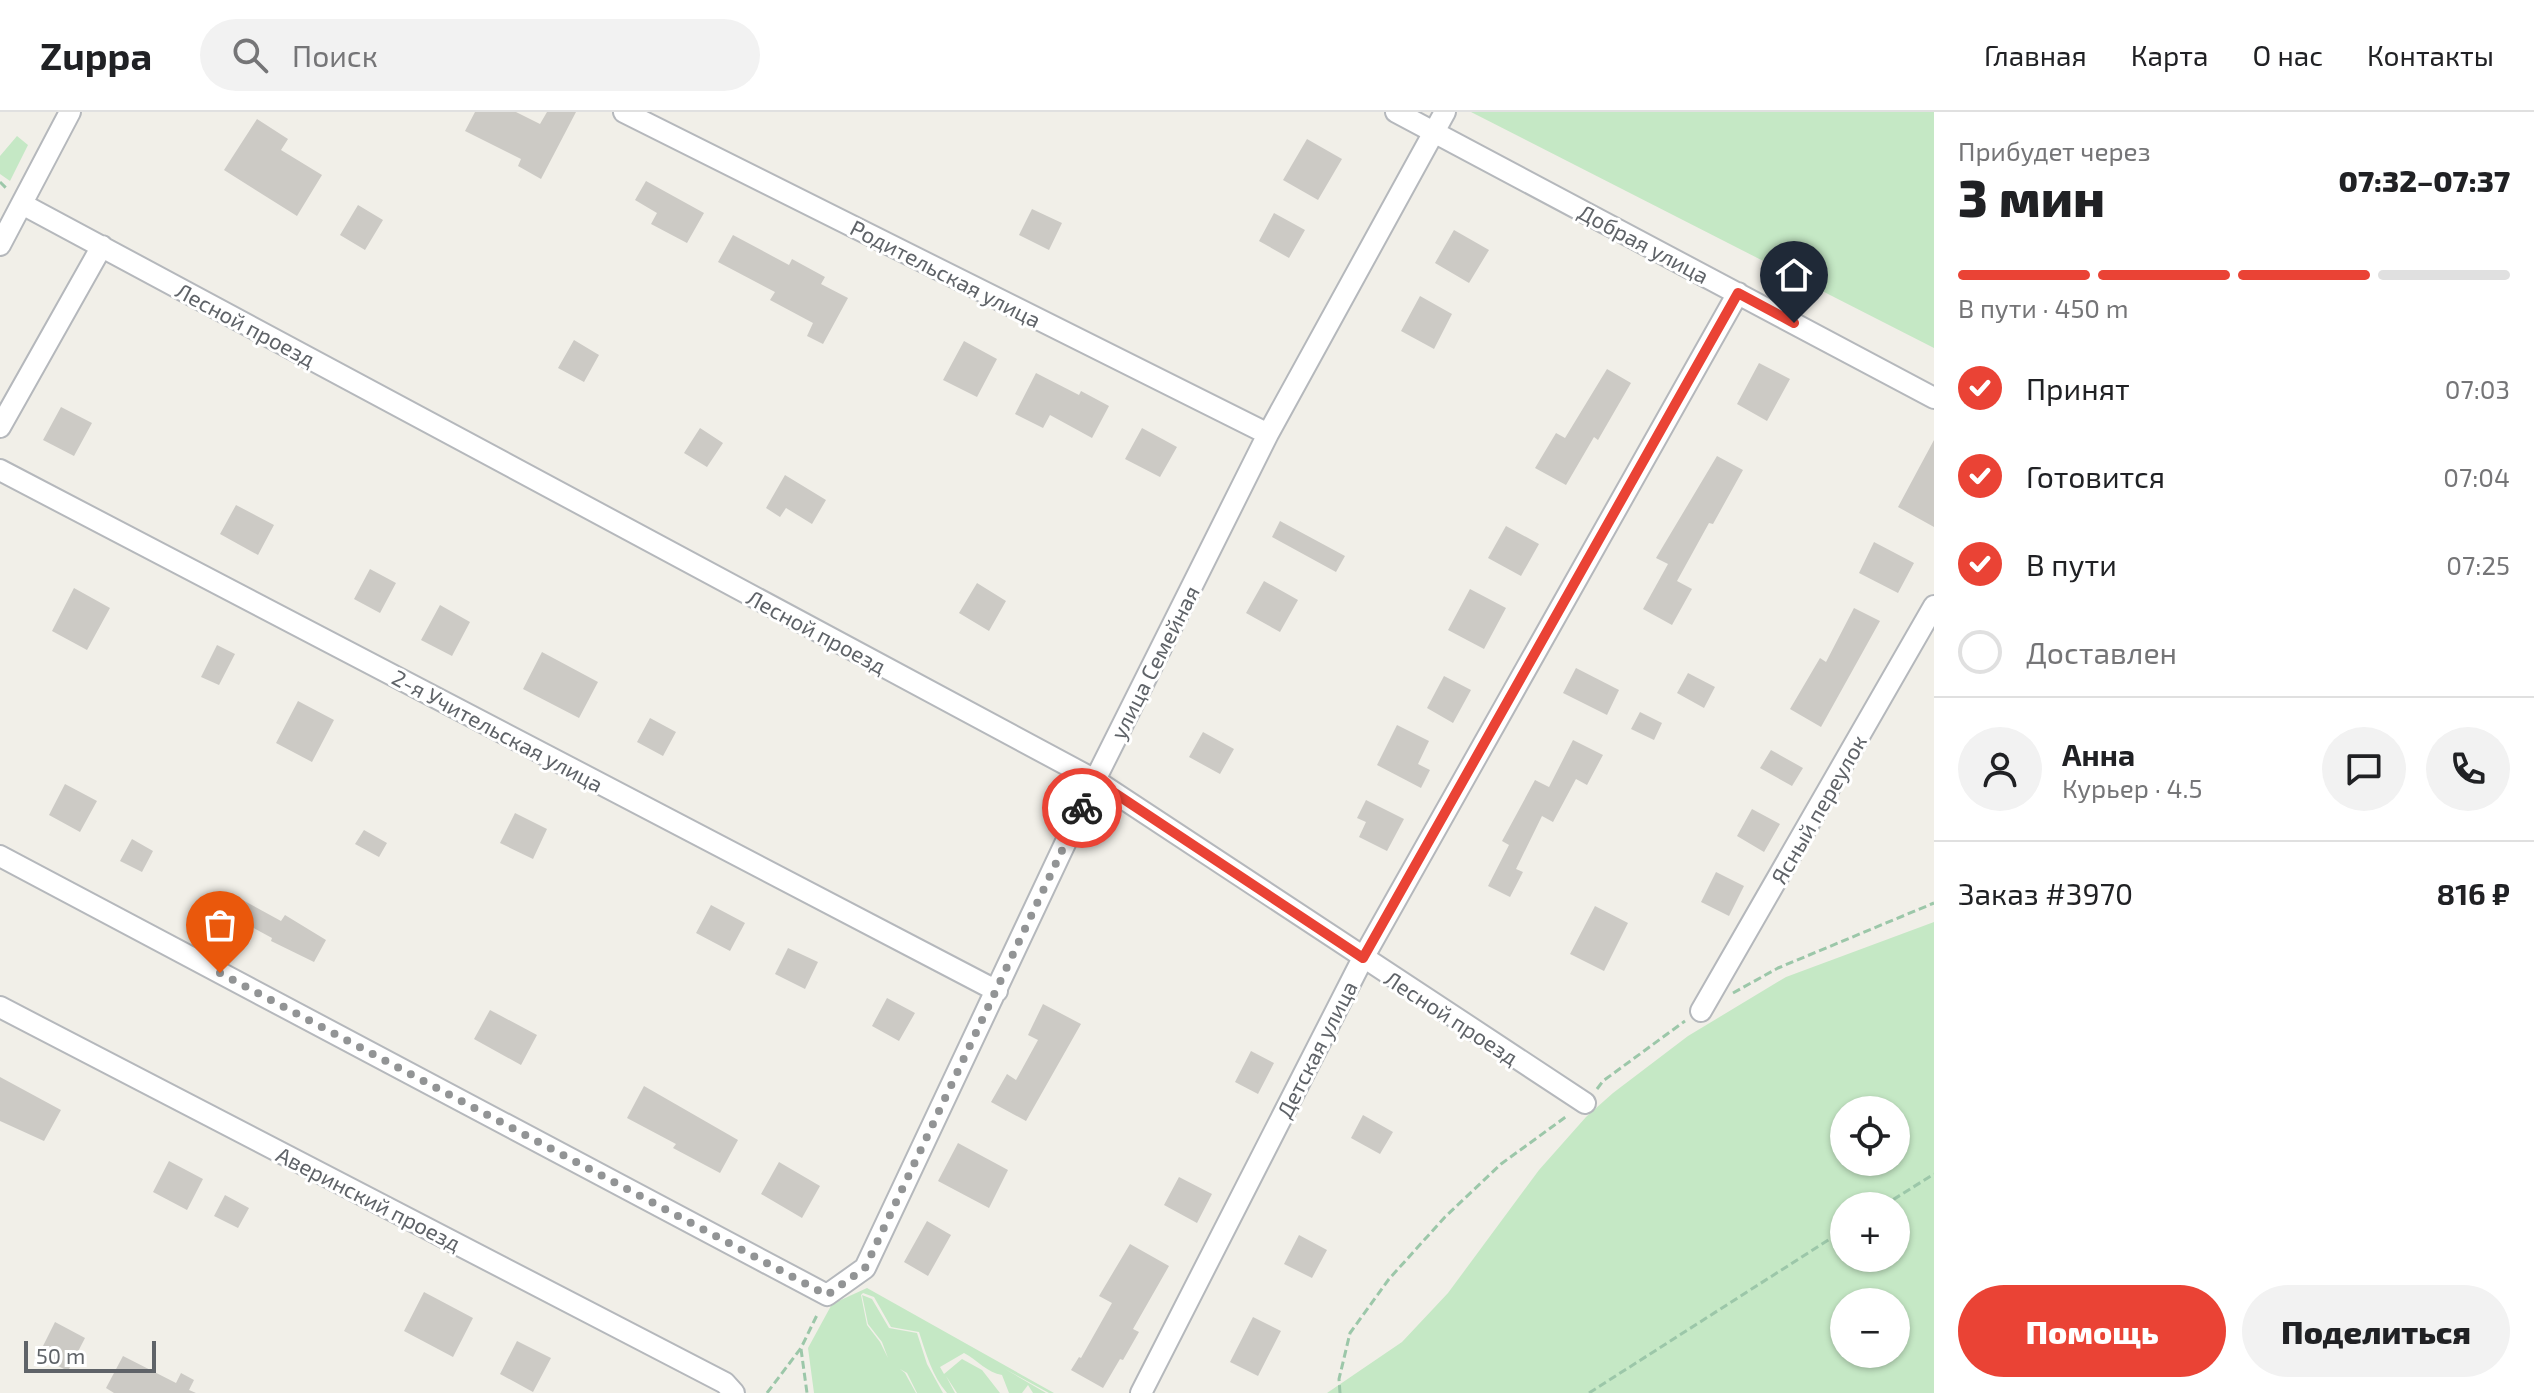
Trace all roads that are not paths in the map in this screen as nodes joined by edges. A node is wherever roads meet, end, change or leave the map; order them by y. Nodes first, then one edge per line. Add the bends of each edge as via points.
1 (70, 112) edge
2 (624, 112) edge
3 (1396, 112) edge
4 (1445, 112) edge
5 (1435, 132) junction
6 (22, 204) junction
7 (0, 245) edge
8 (102, 246) junction
9 (1738, 293) junction
10 (1934, 398) edge
11 (0, 427) edge
12 (1268, 434) junction
13 (0, 470) edge
14 (1934, 606) edge
15 (1095, 780) junction
16 (0, 856) edge
17 (1363, 958) junction
18 (997, 991) junction
19 (0, 1007) edge
20 (1701, 1011) dead end
21 (1585, 1103) dead end
22 (734, 1393) edge
23 (1141, 1393) edge

1 - 6 street
2 - 12 street, Родительская улица
3 - 5 street, Добрая улица
4 - 5 street, улица Семейная
5 - 9 street, Добрая улица
5 - 12 street, улица Семейная
6 - 7 street
6 - 8 street, Лесной проезд
8 - 11 street
8 - 15 street, Лесной проезд
9 - 10 street, Добрая улица
9 - 17 street, Детская улица
12 - 15 street, улица Семейная
13 - 18 street, 2-я Учительская улица
14 - 20 street, Ясный переулок
15 - 17 street, Лесной проезд
15 - 18 street, улица Семейная
16 - 18 street, улица Семейная via 827,1295 865,1268
17 - 21 street, Лесной проезд
17 - 23 street, Детская улица
19 - 22 street, Аверинский проезд via 725,1383

